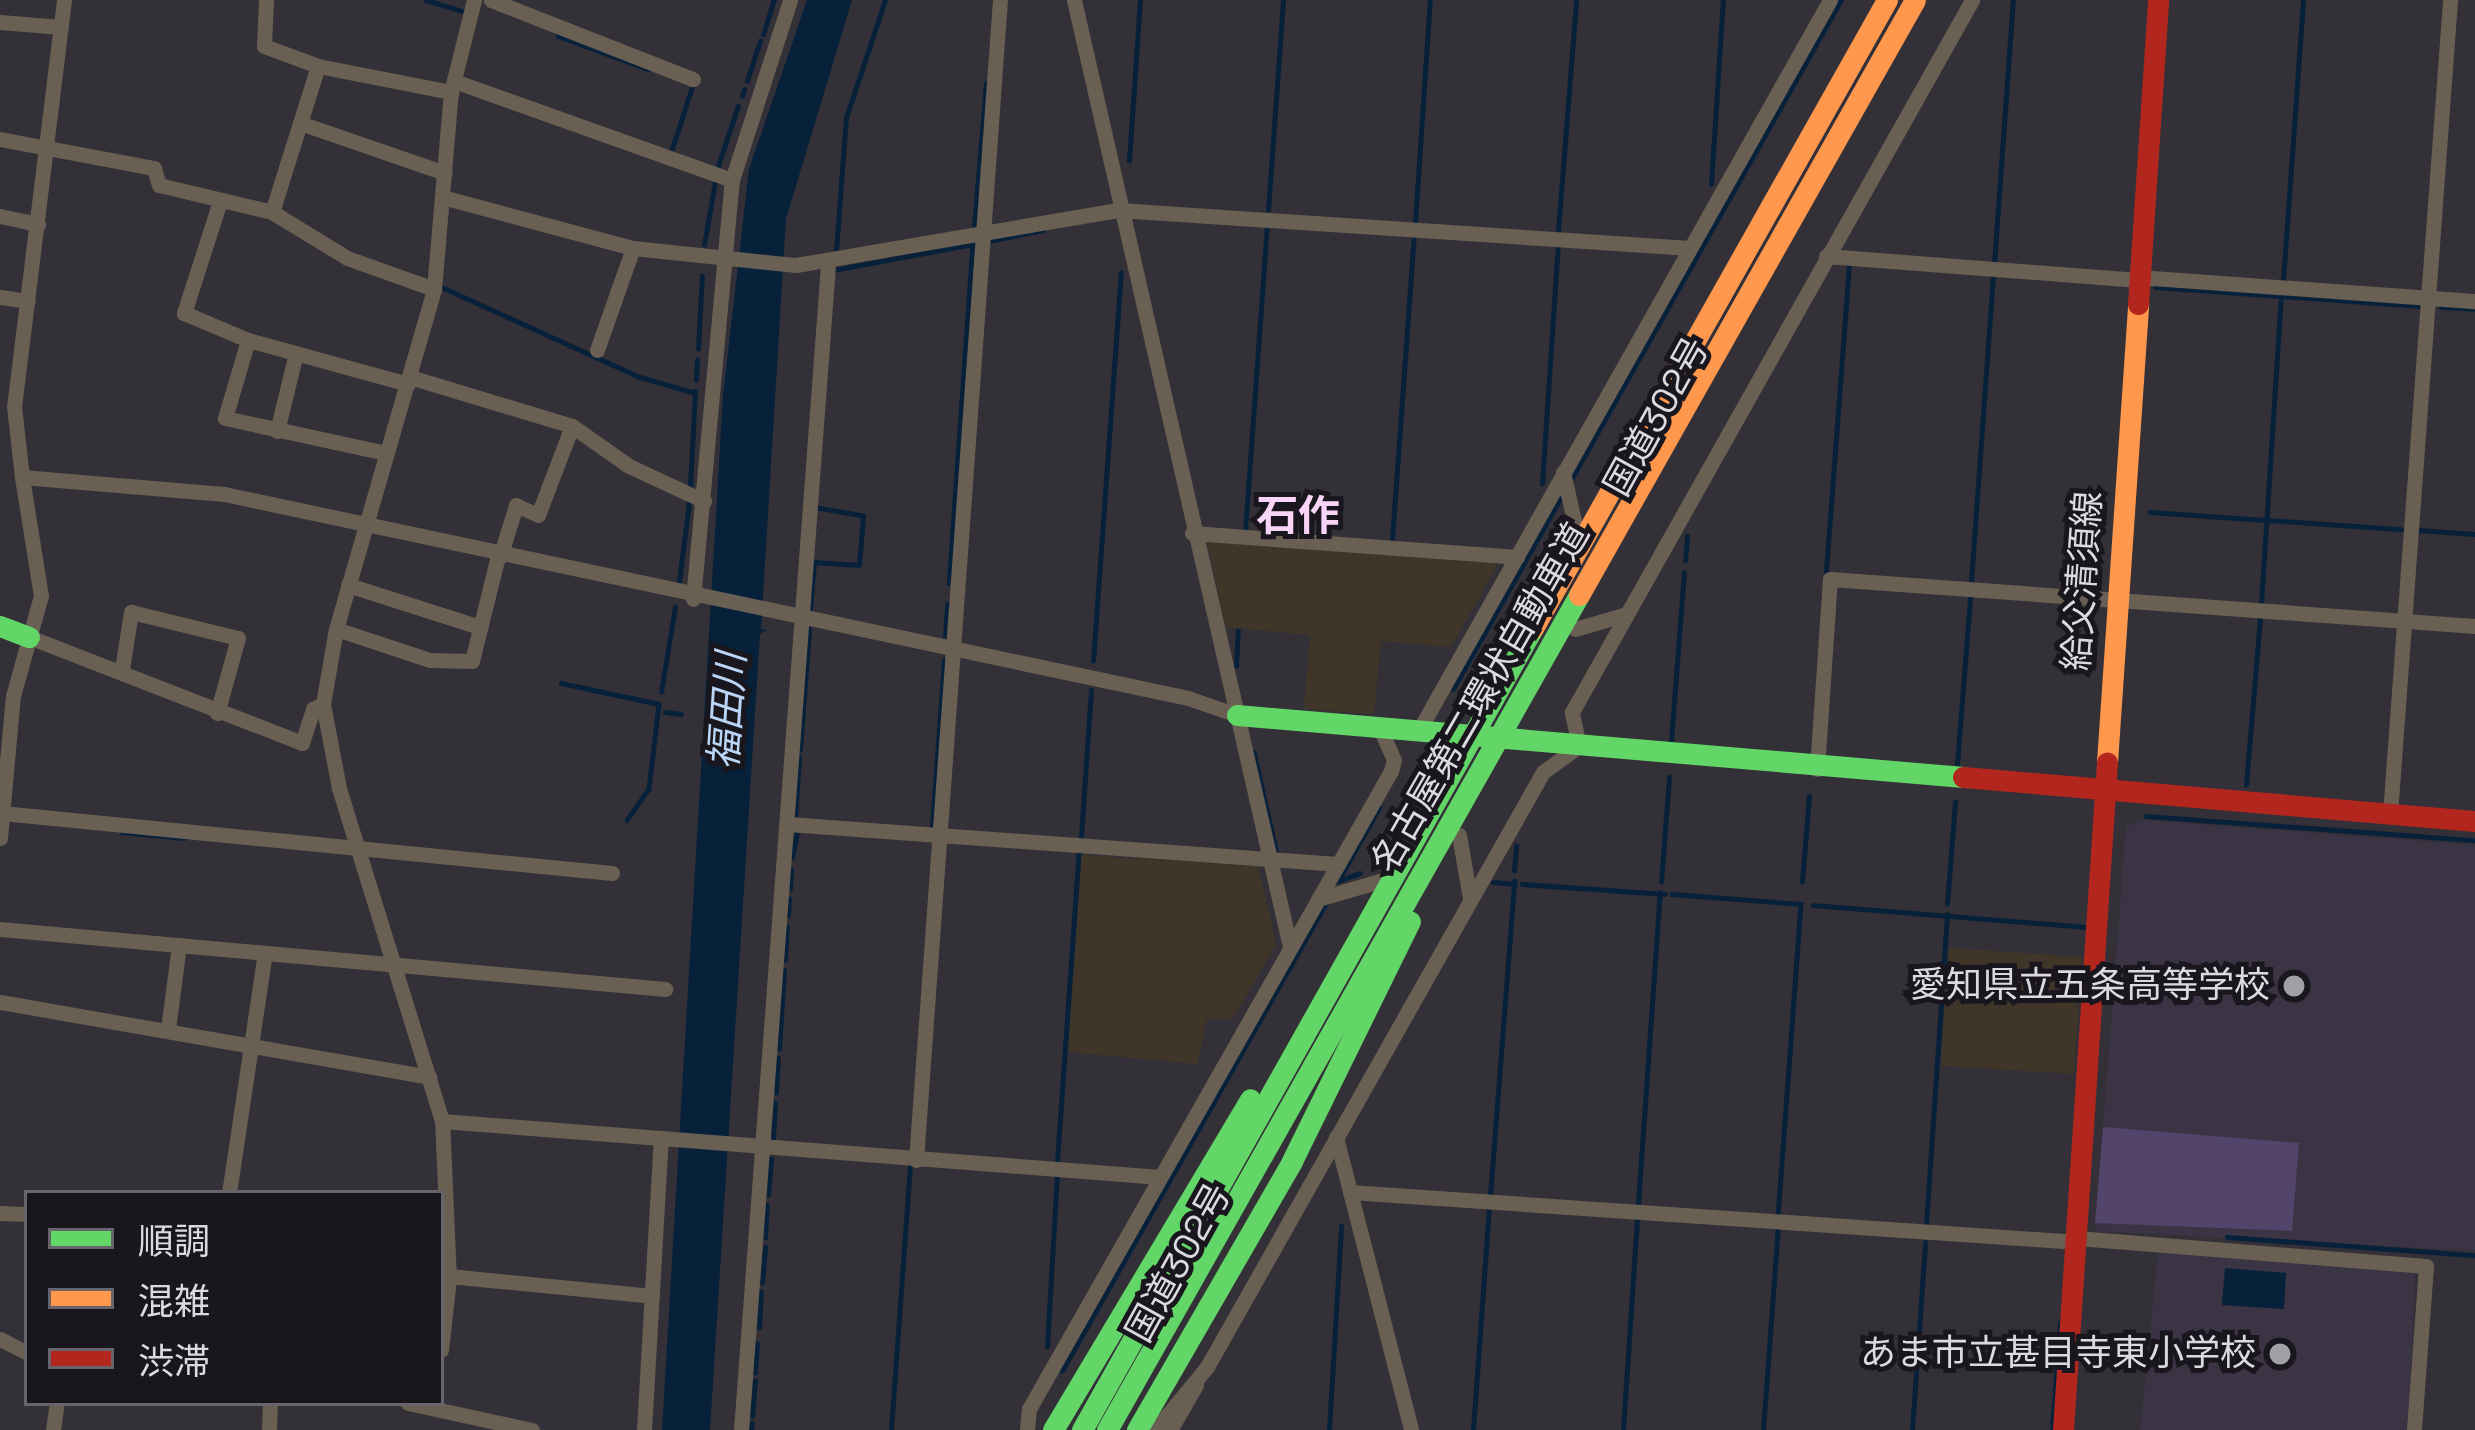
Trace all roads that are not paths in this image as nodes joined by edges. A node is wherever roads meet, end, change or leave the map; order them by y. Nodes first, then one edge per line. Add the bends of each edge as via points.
1 (64, 0) edge
2 (266, 0) edge
3 (474, 0) edge
4 (490, 0) edge
5 (790, 0) edge
6 (1000, 0) edge
7 (1074, 0) edge
8 (1830, 0) edge
9 (1887, 0) edge
10 (1915, 0) edge
11 (1930, 0) edge
12 (1972, 0) edge
13 (2158, 0) edge
14 (2450, 0) edge
15 (0, 22) edge
16 (61, 27) junction
17 (318, 66) junction
18 (693, 79) dead end
19 (453, 86) junction
20 (300, 123) junction
21 (0, 139) edge
22 (49, 147) junction
23 (446, 173) junction
24 (732, 180) junction
25 (446, 198) junction
26 (220, 201) junction
27 (1120, 209) junction
28 (272, 212) junction
29 (0, 216) edge
30 (38, 224) junction
31 (981, 235) junction
32 (633, 248) junction
33 (1690, 248) junction
34 (1826, 256) junction
35 (723, 259) junction
36 (828, 264) junction
37 (2138, 279) junction
38 (434, 289) junction
39 (0, 297) edge
40 (2428, 298) junction
41 (28, 301) junction
42 (2475, 301) edge
43 (248, 340) junction
44 (597, 350) dead end
45 (296, 353) junction
46 (409, 380) junction
47 (7, 405) edge
48 (572, 426) junction
49 (278, 431) junction
50 (386, 453) junction
51 (1563, 472) junction
52 (22, 477) junction
53 (704, 501) junction
54 (365, 526) junction
55 (1192, 532) junction
56 (499, 556) junction
57 (1517, 557) junction
58 (348, 585) junction
59 (1592, 598) junction
60 (697, 600) junction
61 (2114, 600) junction
62 (1627, 614) junction
63 (803, 620) junction
64 (2404, 620) junction
65 (0, 626) edge
66 (2475, 626) edge
67 (480, 627) junction
68 (336, 628) junction
69 (1575, 629) junction
70 (29, 637) junction
71 (952, 647) junction
72 (122, 669) junction
73 (323, 704) junction
74 (217, 713) junction
75 (1237, 715) junction
76 (1380, 728) junction
77 (4, 729) edge
78 (1418, 732) junction
79 (1512, 741) junction
80 (1579, 746) junction
81 (1816, 769) junction
82 (2101, 792) junction
83 (2, 813) edge
84 (2390, 814) junction
85 (2475, 821) edge
86 (788, 824) junction
87 (939, 835) junction
88 (1459, 835) junction
89 (0, 838) edge
90 (361, 848) junction
91 (1265, 859) junction
92 (1443, 863) junction
93 (1338, 864) junction
94 (612, 873) dead end
95 (1470, 898) junction
96 (1318, 899) junction
97 (1412, 919) junction
98 (0, 928) edge
99 (179, 945) junction
100 (1290, 947) junction
101 (265, 953) junction
102 (397, 964) junction
103 (1374, 983) junction
104 (665, 989) dead end
105 (0, 1002) edge
106 (168, 1029) junction
107 (252, 1043) junction
108 (429, 1077) junction
109 (442, 1120) junction
110 (1336, 1137) junction
111 (664, 1140) junction
112 (762, 1147) junction
113 (916, 1160) junction
114 (1160, 1177) junction
115 (230, 1190) edge
116 (444, 1190) edge
117 (1350, 1192) junction
118 (444, 1199) edge
119 (2077, 1240) junction
120 (446, 1278) edge
121 (652, 1297) junction
122 (1207, 1367) junction
123 (439, 1406) edge
124 (1029, 1409) junction
125 (532, 1430) edge
126 (644, 1430) edge
127 (741, 1430) edge
128 (1017, 1430) edge
129 (1027, 1430) edge
130 (1052, 1430) edge
131 (1082, 1430) edge
132 (1107, 1430) edge
133 (1122, 1430) edge
134 (1137, 1430) edge
135 (1155, 1430) edge
136 (1170, 1430) edge
137 (1411, 1430) edge
138 (2063, 1430) edge
139 (2414, 1430) edge

1 - 16 street
2 - 17 street via 262,43
3 - 19 street
4 - 18 street
5 - 24 street
6 - 31 street
7 - 27 street
8 - 33 street
9 - 131 main road, 名古屋第二環状自動車道
10 - 132 main road, 名古屋第二環状自動車道
11 - 59 main road, 国道302号
12 - 34 street
13 - 37 main road, 給父清須線
14 - 40 street
15 - 16 street
16 - 22 street
17 - 19 street
17 - 20 street
19 - 23 street
19 - 24 street
20 - 23 street
20 - 28 street
21 - 22 street
22 - 26 street via 154,168 159,184
22 - 30 street
23 - 25 street
24 - 35 street
25 - 32 street
25 - 38 street
26 - 28 street
26 - 43 street via 184,313
27 - 31 street
27 - 33 street
27 - 55 street
28 - 38 street via 347,258
29 - 30 street
30 - 41 street
31 - 36 street
31 - 71 street
32 - 35 street
32 - 44 street
33 - 51 street
34 - 37 street
34 - 62 street
35 - 36 street
35 - 53 street
36 - 63 street
37 - 40 street
37 - 61 main road, 給父清須線
38 - 46 street
39 - 41 street
40 - 42 street
40 - 64 street
41 - 47 street
43 - 45 street
43 - 49 street via 225,418
45 - 46 street
45 - 49 street
46 - 48 street
46 - 50 street
47 - 52 street
48 - 53 street via 629,466
48 - 56 street via 538,514 516,505
49 - 50 street
50 - 54 street
51 - 57 street
51 - 59 street
52 - 54 street via 224,494
52 - 70 street via 40,583
53 - 60 street
54 - 56 street
54 - 58 street
55 - 57 street
55 - 75 street
56 - 60 street
56 - 67 street
57 - 78 street
58 - 67 street
58 - 68 street
59 - 69 main road, 国道302号
60 - 63 street
61 - 64 street
61 - 81 street via 1830,579
61 - 82 main road, 給父清須線
62 - 69 street
62 - 80 street via 1572,712
63 - 71 street
63 - 86 street
64 - 66 street
64 - 84 street
65 - 70 main road
67 - 68 street via 472,661 430,659
68 - 73 street
69 - 79 main road, 国道302号
70 - 72 street
70 - 77 street
71 - 75 street
71 - 87 street
72 - 74 street
72 - 74 street via 130,612 238,638
73 - 74 street via 313,709 302,743
73 - 90 street
75 - 76 main road
75 - 91 street
76 - 78 main road
76 - 93 street via 1394,760
77 - 83 street
78 - 79 main road
79 - 80 main road
79 - 88 main road, 国道302号
80 - 81 main road
80 - 95 street via 1543,772
81 - 82 main road
82 - 84 main road
82 - 119 main road, 給父清須線
83 - 89 street
83 - 90 street
84 - 85 main road
86 - 87 street
86 - 112 street
87 - 91 street
87 - 113 street
88 - 92 main road, 国道302号
88 - 95 street
90 - 94 street
90 - 102 street
91 - 93 street
91 - 100 street
92 - 96 street
92 - 97 main road, 国道302号
93 - 96 street
95 - 110 street
96 - 100 street
97 - 103 main road, 国道302号
97 - 134 main road via 1354,1043
98 - 99 street
99 - 101 street
99 - 106 street
100 - 114 street
101 - 102 street
101 - 107 street
102 - 104 street
102 - 108 street
103 - 130 main road via 1259,1086
103 - 133 main road, 国道302号
105 - 106 street
106 - 107 street
107 - 108 street
107 - 115 street
108 - 109 street
109 - 111 street
109 - 116 street
110 - 117 street
110 - 122 street
111 - 112 street
111 - 121 street
112 - 113 street
112 - 127 street
113 - 114 street
114 - 124 street
117 - 119 street
117 - 137 street
118 - 120 street
119 - 138 main road, 給父清須線
119 - 139 street via 2426,1266
120 - 121 street
121 - 126 street
122 - 135 street
122 - 136 street
123 - 125 street
124 - 128 street
124 - 129 street

